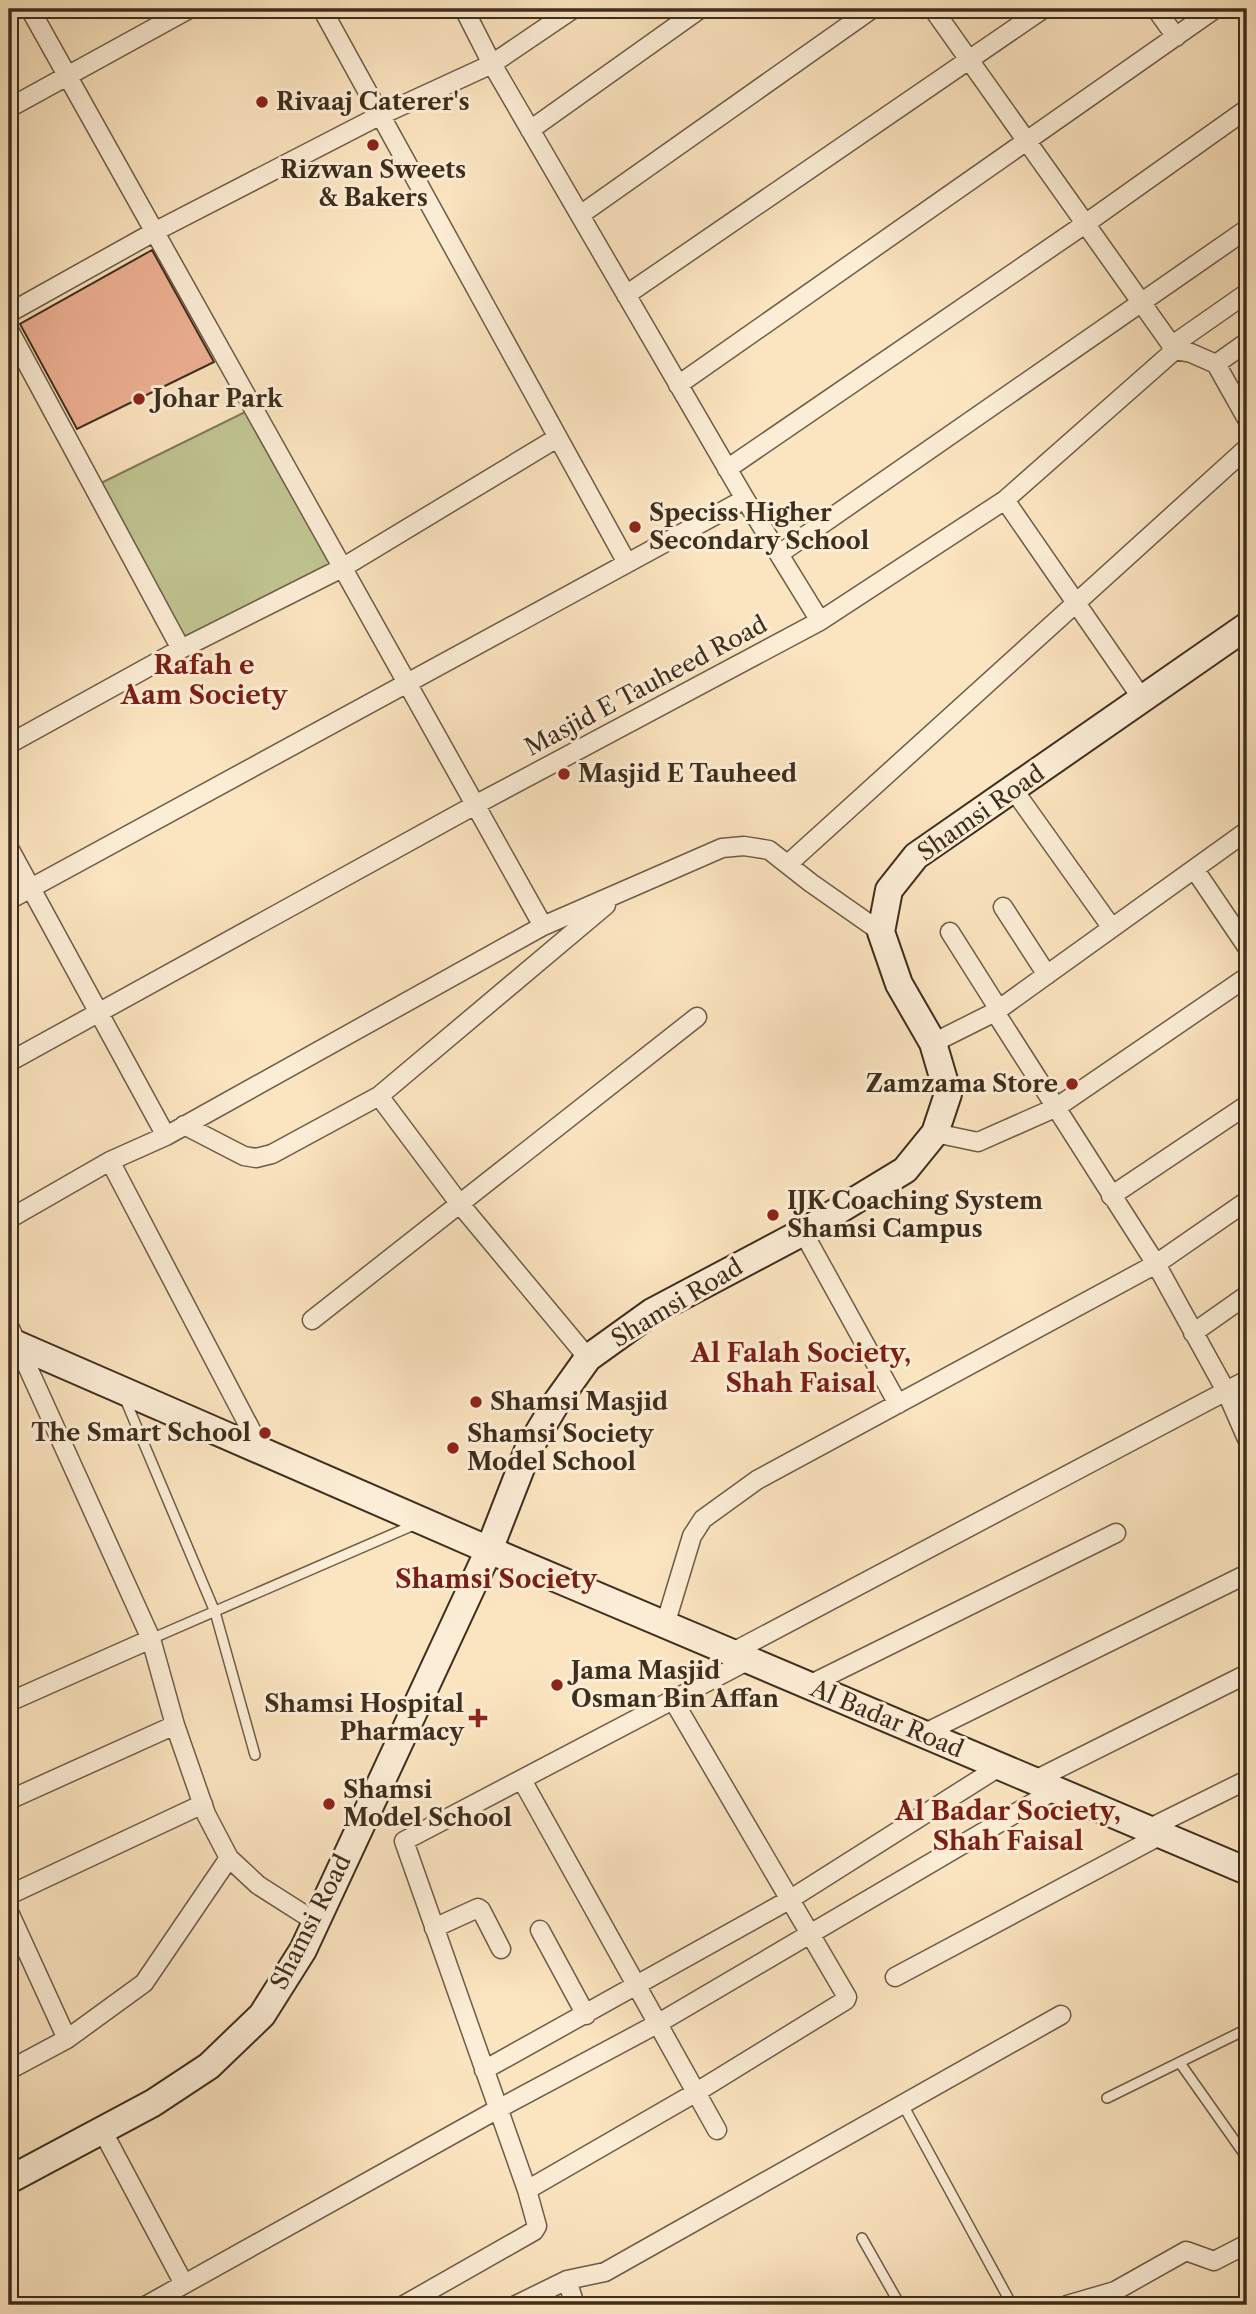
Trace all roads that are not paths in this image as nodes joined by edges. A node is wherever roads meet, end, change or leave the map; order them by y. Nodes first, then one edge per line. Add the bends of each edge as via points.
1 (30, 9) edge
2 (189, 9) edge
3 (322, 9) edge
4 (464, 9) edge
5 (573, 9) edge
6 (700, 9) edge
7 (872, 9) edge
8 (933, 9) edge
9 (1043, 9) edge
10 (1156, 9) edge
11 (1215, 9) edge
12 (1176, 37) junction
13 (970, 61) junction
14 (492, 64) junction
15 (67, 76) junction
16 (9, 108) edge
17 (1247, 109) edge
18 (379, 116) junction
19 (530, 130) junction
20 (1027, 141) junction
21 (580, 215) junction
22 (1085, 224) junction
23 (1247, 229) edge
24 (154, 232) junction
25 (1247, 293) edge
26 (626, 295) junction
27 (1141, 303) junction
28 (9, 313) edge
29 (9, 330) edge
30 (1247, 342) edge
31 (1173, 348) junction
32 (1216, 364) junction
33 (678, 385) junction
34 (1247, 419) edge
35 (557, 438) junction
36 (1247, 448) edge
37 (727, 469) junction
38 (745, 499) junction
39 (1005, 500) junction
40 (779, 554) junction
41 (627, 563) junction
42 (342, 568) junction
43 (1075, 604) junction
44 (820, 621) junction
45 (1247, 626) edge
46 (181, 649) junction
47 (407, 683) junction
48 (1143, 700) junction
49 (9, 744) edge
50 (1013, 789) junction
51 (475, 805) junction
52 (1247, 831) edge
53 (9, 848) edge
54 (788, 864) junction
55 (1195, 870) junction
56 (30, 888) junction
57 (621, 892) junction
58 (9, 900) edge
59 (1003, 907) dead end
60 (543, 926) junction
61 (1112, 928) junction
62 (881, 932) junction
63 (950, 932) dead end
64 (1247, 947) edge
65 (1047, 975) junction
66 (1247, 977) edge
67 (996, 1010) junction
68 (98, 1013) junction
69 (696, 1017) dead end
70 (933, 1043) junction
71 (9, 1062) edge
72 (379, 1096) junction
73 (1247, 1105) edge
74 (1057, 1107) junction
75 (184, 1125) junction
76 (935, 1133) junction
77 (166, 1136) junction
78 (110, 1161) junction
79 (1111, 1196) junction
80 (1247, 1201) edge
81 (459, 1203) junction
82 (9, 1219) edge
83 (803, 1232) junction
84 (1156, 1264) junction
85 (1247, 1295) edge
86 (312, 1320) dead end
87 (1193, 1333) junction
88 (12, 1338) edge
89 (587, 1358) junction
90 (1247, 1380) edge
91 (121, 1390) junction
92 (1226, 1391) junction
93 (898, 1404) junction
94 (1247, 1439) edge
95 (262, 1451) junction
96 (422, 1521) junction
97 (1116, 1533) dead end
98 (488, 1550) junction
99 (1247, 1574) edge
100 (215, 1612) junction
101 (665, 1625) junction
102 (151, 1640) junction
103 (740, 1657) junction
104 (1247, 1674) edge
105 (809, 1685) junction
106 (673, 1700) junction
107 (9, 1702) edge
108 (175, 1725) junction
109 (923, 1734) junction
110 (255, 1755) dead end
111 (999, 1767) junction
112 (522, 1780) junction
113 (1247, 1780) edge
114 (1044, 1786) junction
115 (9, 1800) edge
116 (202, 1804) junction
117 (1154, 1832) junction
118 (229, 1858) junction
119 (1247, 1871) edge
120 (9, 1895) edge
121 (789, 1900) junction
122 (9, 1912) edge
123 (316, 1922) junction
124 (434, 1928) junction
125 (540, 1930) dead end
126 (810, 1935) junction
127 (16, 1945) edge
128 (501, 1950) dead end
129 (895, 1977) dead end
130 (636, 1986) junction
131 (586, 2015) junction
132 (1061, 2015) dead end
133 (657, 2024) junction
134 (1247, 2029) edge
135 (67, 2039) junction
136 (1180, 2063) junction
137 (9, 2070) edge
138 (484, 2070) junction
139 (695, 2093) junction
140 (1107, 2098) dead end
141 (902, 2103) junction
142 (498, 2109) junction
143 (102, 2130) junction
144 (716, 2130) dead end
145 (1247, 2158) edge
146 (9, 2180) edge
147 (527, 2190) junction
148 (862, 2238) dead end
149 (1247, 2244) edge
150 (567, 2280) junction
151 (184, 2284) junction
152 (149, 2305) edge
153 (404, 2305) edge
154 (516, 2305) edge
155 (575, 2305) edge
156 (900, 2305) edge
157 (1012, 2305) edge
158 (1067, 2305) edge

1 - 15 street
2 - 15 street
3 - 18 street
4 - 14 street
5 - 14 street
6 - 19 street
7 - 21 street
8 - 13 street
9 - 13 street
10 - 12 street
11 - 12 street
12 - 20 street
13 - 20 street
13 - 26 street
14 - 18 street
14 - 19 street
15 - 16 street
15 - 24 street
17 - 22 street
18 - 24 street
18 - 35 street
19 - 21 street
20 - 22 street
20 - 33 street
21 - 26 street
22 - 27 street
22 - 37 street
23 - 27 street
24 - 28 street
24 - 42 street
25 - 31 street, Masjid E Tauheed Road
26 - 33 street
27 - 31 street
27 - 40 street
29 - 46 street
30 - 32 street
31 - 32 street
31 - 39 street, Masjid E Tauheed Road
32 - 34 street
33 - 37 street
35 - 41 street
35 - 42 street
36 - 43 street
37 - 38 street
38 - 40 street
38 - 41 street
39 - 43 street
39 - 44 street, Masjid E Tauheed Road
40 - 44 street
41 - 47 street
42 - 46 street
42 - 47 street
43 - 48 street
43 - 54 street
44 - 51 street, Masjid E Tauheed Road
45 - 48 street, Shamsi Road
46 - 49 street
47 - 51 street
47 - 56 street
48 - 50 street, Shamsi Road
50 - 61 street
50 - 62 street, Shamsi Road via 916,856 889,890
51 - 60 street
51 - 68 street, Masjid E Tauheed Road
52 - 55 street
53 - 56 street
54 - 57 street via 769,850 722,848
54 - 62 street
55 - 61 street
55 - 64 street
56 - 58 street
56 - 68 street
57 - 60 street
57 - 72 street
59 - 65 street
60 - 75 street
61 - 65 street
62 - 70 street, Shamsi Road via 899,984
63 - 67 street
65 - 67 street
66 - 74 street
67 - 70 street
67 - 74 street
68 - 71 street, Masjid E Tauheed Road
68 - 77 street
69 - 81 street
70 - 76 street, Shamsi Road via 948,1094
72 - 75 street via 272,1154 256,1158
72 - 81 street
73 - 79 street
74 - 76 street via 978,1142
74 - 79 street
75 - 77 street
76 - 83 street, Shamsi Road via 905,1170
77 - 78 street
78 - 82 street
78 - 95 street
79 - 84 street
80 - 84 street
81 - 86 street
81 - 89 street
83 - 89 street, Shamsi Road via 652,1312
83 - 93 street
84 - 87 street
84 - 93 street
85 - 87 street
87 - 92 street
88 - 91 street, Al Badar Road
88 - 102 street
89 - 98 street, Shamsi Road via 528,1450
90 - 92 street
91 - 95 street, Al Badar Road
91 - 100 lane
92 - 94 street
92 - 103 street
93 - 101 street via 757,1480 704,1519 692,1536
95 - 96 street, Al Badar Road
96 - 98 street, Al Badar Road
96 - 100 lane
97 - 105 street
98 - 101 street, Al Badar Road
98 - 123 street, Shamsi Road
99 - 109 street
100 - 102 lane
100 - 110 lane
101 - 103 street, Al Badar Road
102 - 107 street
102 - 108 street
103 - 105 street, Al Badar Road
103 - 106 street
104 - 114 street
105 - 109 street, Al Badar Road
106 - 112 street
106 - 121 street
108 - 115 street
108 - 116 street
109 - 111 street, Al Badar Road
111 - 114 street, Al Badar Road
111 - 121 street
112 - 124 street via 404,1841
112 - 130 street
113 - 117 street
114 - 117 street, Al Badar Road
114 - 126 street
116 - 118 street
116 - 120 street
117 - 119 street, Al Badar Road
117 - 129 street
118 - 123 street via 258,1885
118 - 135 street via 144,1983
121 - 126 street
121 - 130 street
122 - 127 street
123 - 143 street, Shamsi Road via 262,2015 209,2066
124 - 128 street via 478,1908
124 - 138 street
125 - 131 street
126 - 133 street
126 - 139 street via 846,2000
127 - 135 street
130 - 131 street
130 - 133 street
131 - 138 street
132 - 141 street
133 - 139 street
133 - 142 street
134 - 136 lane
135 - 137 street
136 - 140 lane
136 - 145 lane
138 - 142 street
139 - 144 street
139 - 147 street
141 - 150 street via 605,2272
141 - 157 lane
142 - 147 street
142 - 151 street
143 - 146 street, Shamsi Road
143 - 151 street
147 - 153 street via 537,2219 534,2231
148 - 156 lane
149 - 158 street via 1214,2261 1186,2251 1115,2291
150 - 154 street
150 - 155 street
151 - 152 street

